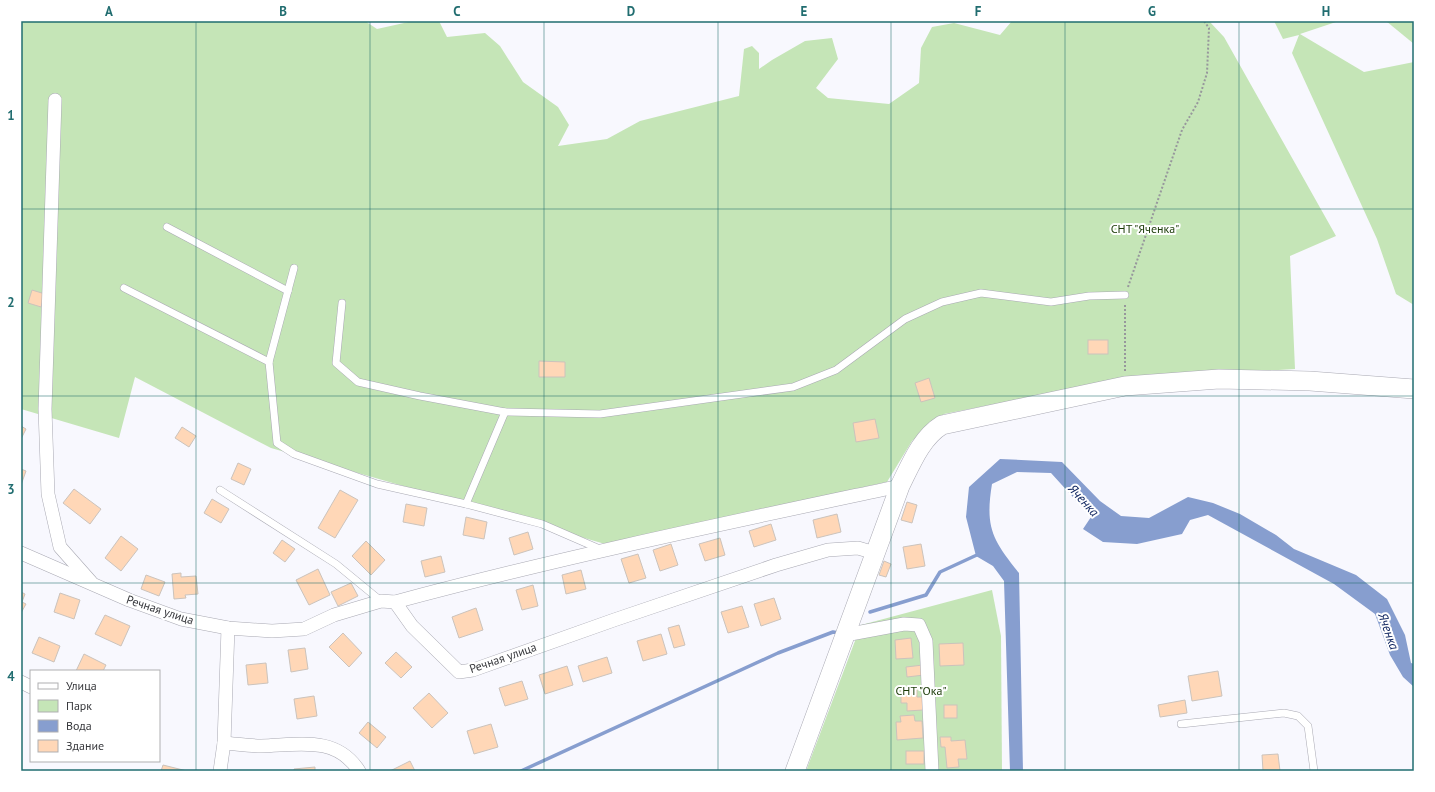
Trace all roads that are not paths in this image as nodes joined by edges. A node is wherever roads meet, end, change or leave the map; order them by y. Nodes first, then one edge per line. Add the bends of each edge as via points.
1 (55, 100) dead end
2 (167, 227) dead end
3 (294, 268) dead end
4 (124, 288) dead end
5 (288, 291) junction
6 (1125, 295) road end
7 (342, 303) dead end
8 (269, 362) junction
9 (1414, 389) edge
10 (505, 412) junction
11 (900, 486) junction
12 (220, 490) dead end
13 (466, 504) junction
14 (602, 550) junction
15 (875, 552) junction
16 (21, 553) edge
17 (93, 585) junction
18 (381, 601) junction
19 (395, 602) junction
20 (228, 628) junction
21 (845, 635) junction
22 (21, 682) edge
23 (30, 686) edge
24 (1181, 724) dead end
25 (224, 743) junction
26 (220, 771) edge
27 (359, 771) edge
28 (795, 771) edge
29 (932, 771) edge
30 (1314, 771) edge

1 - 17 street via 45,408 48,494 60,547
2 - 5 lane
3 - 5 lane
4 - 8 lane
5 - 8 lane
6 - 10 lane via 1089,296 1051,302 981,293 942,302 905,319 836,370 793,386 600,414
7 - 10 lane via 336,363 358,382
8 - 13 lane via 277,443 294,454 377,484
9 - 11 street via 1310,381 1219,379 1125,386 942,425 932,431 916,454
10 - 13 lane
11 - 14 street
11 - 15 street
12 - 18 lane via 336,564
13 - 14 lane via 542,524
14 - 19 street via 482,578
15 - 19 street, Речная улица via 858,548 828,550 776,565 473,670 459,672 412,626
15 - 21 street
16 - 17 street, Речная улица
17 - 20 street, Речная улица via 181,619
18 - 19 street, Речная улица
18 - 20 street, Речная улица via 334,615 304,629 272,631
20 - 25 street
21 - 28 street
21 - 29 street via 904,624 919,625 926,641
22 - 23 street
24 - 30 lane via 1284,713 1298,716 1308,726
25 - 26 street
25 - 27 street via 259,746 312,742 352,759

